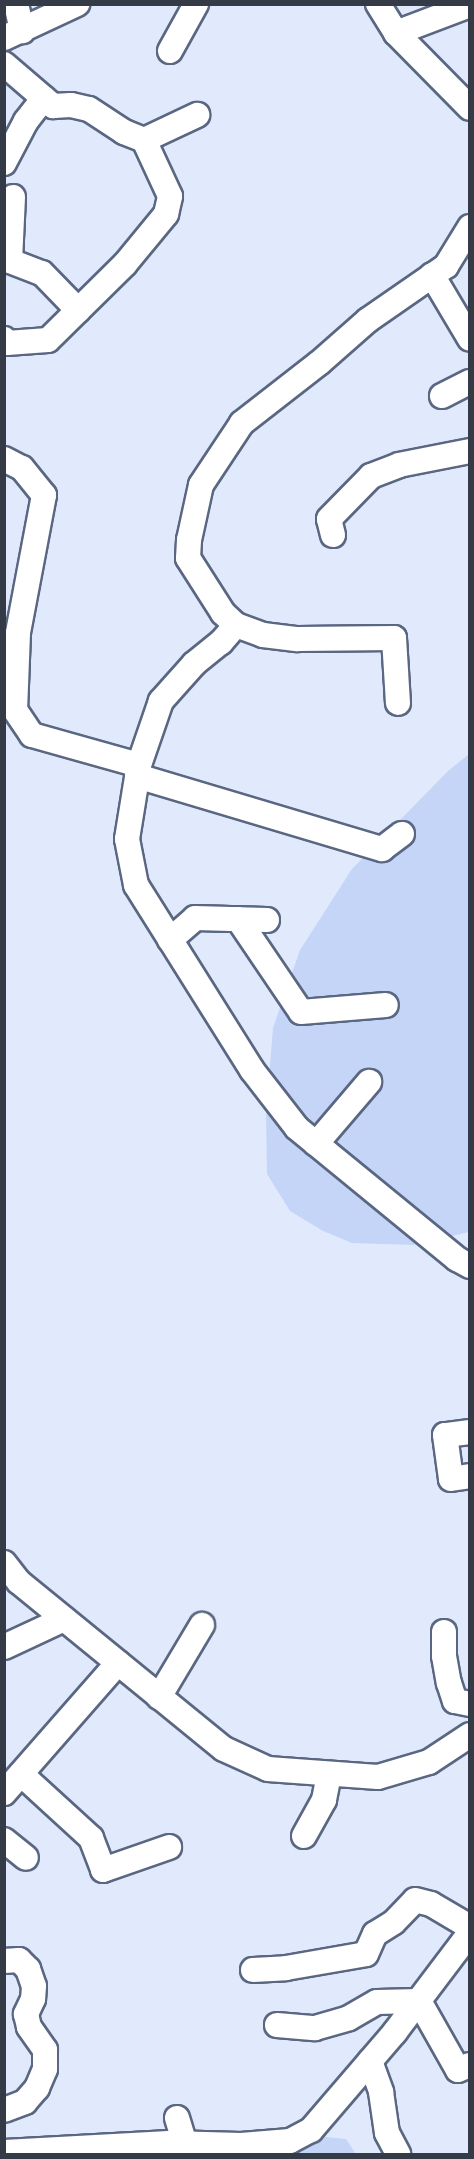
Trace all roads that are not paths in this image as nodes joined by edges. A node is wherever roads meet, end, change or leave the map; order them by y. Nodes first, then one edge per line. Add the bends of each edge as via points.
1 (15, 4) edge
2 (77, 4) edge
3 (196, 4) edge
4 (378, 4) edge
5 (470, 5) edge
6 (396, 33) junction
7 (13, 34) edge
8 (170, 51) dead end
9 (4, 64) edge
10 (44, 98) junction
11 (470, 108) edge
12 (197, 115) dead end
13 (144, 140) junction
14 (4, 163) edge
15 (13, 197) dead end
16 (470, 227) edge
17 (7, 263) edge
18 (432, 275) junction
19 (78, 310) junction
20 (4, 339) edge
21 (470, 339) edge
22 (470, 382) edge
23 (442, 396) dead end
24 (470, 451) edge
25 (4, 459) edge
26 (333, 535) dead end
27 (236, 625) junction
28 (398, 703) dead end
29 (138, 770) junction
30 (402, 834) dead end
31 (238, 919) junction
32 (267, 920) dead end
33 (170, 940) junction
34 (386, 1005) dead end
35 (369, 1082) dead end
36 (316, 1144) junction
37 (470, 1266) edge
38 (470, 1431) edge
39 (470, 1476) edge
40 (4, 1563) edge
41 (64, 1619) junction
42 (202, 1624) dead end
43 (444, 1632) dead end
44 (4, 1647) edge
45 (118, 1663) junction
46 (159, 1697) junction
47 (470, 1704) edge
48 (470, 1735) edge
49 (21, 1774) junction
50 (329, 1775) junction
51 (4, 1793) edge
52 (304, 1836) dead end
53 (4, 1840) edge
54 (169, 1846) dead end
55 (26, 1858) dead end
56 (470, 1927) edge
57 (470, 1933) edge
58 (4, 1961) edge
59 (253, 1970) dead end
60 (418, 2001) junction
61 (277, 2025) dead end
62 (370, 2061) junction
63 (470, 2065) edge
64 (4, 2110) edge
65 (177, 2118) dead end
66 (185, 2144) junction
67 (4, 2152) edge
68 (398, 2154) edge

1 - 7 street
2 - 7 street
3 - 8 street
4 - 6 street
5 - 6 street
6 - 11 street
9 - 10 street
10 - 13 street via 53,106 89,109
10 - 14 street via 26,121
12 - 13 street
13 - 19 street via 170,196 166,214 125,264
15 - 17 street
16 - 18 street via 446,266
17 - 19 street via 42,273
18 - 21 street
18 - 27 street via 368,320 242,423 201,485 188,558 223,613
19 - 20 street via 48,340 7,343
22 - 23 street
24 - 26 street via 399,465 371,476 329,519
25 - 29 street via 22,468 44,495 18,633 15,710 32,735
27 - 28 street via 263,635 298,639 394,638
27 - 29 street via 161,701
29 - 30 street via 382,849
29 - 33 street via 127,839 129,850 136,885
31 - 32 street
31 - 33 street via 195,918
31 - 34 street via 301,1012
33 - 36 street via 252,1070 297,1128
35 - 36 street
36 - 37 street
38 - 39 street via 445,1435 451,1479
40 - 41 street via 19,1582
41 - 44 street
41 - 45 street
42 - 46 street
43 - 47 street via 444,1656 455,1701
45 - 46 street
45 - 49 street
46 - 50 street via 224,1749 268,1769
48 - 50 street via 429,1762 378,1777
49 - 51 street
49 - 54 street via 92,1838 103,1870
50 - 52 street via 324,1800
53 - 55 street
56 - 59 street via 431,1904 415,1900 394,1922 375,1934 366,1954
57 - 60 street
58 - 64 street via 19,1960 28,1969 33,1993 26,2014 29,2027 45,2050 45,2069 37,2088 25,2102
60 - 61 street via 377,2002 349,2018 315,2028
60 - 62 street
60 - 63 street via 458,2070
62 - 66 street via 311,2130 290,2141
62 - 68 street via 381,2092 387,2133
65 - 66 street
66 - 67 street

